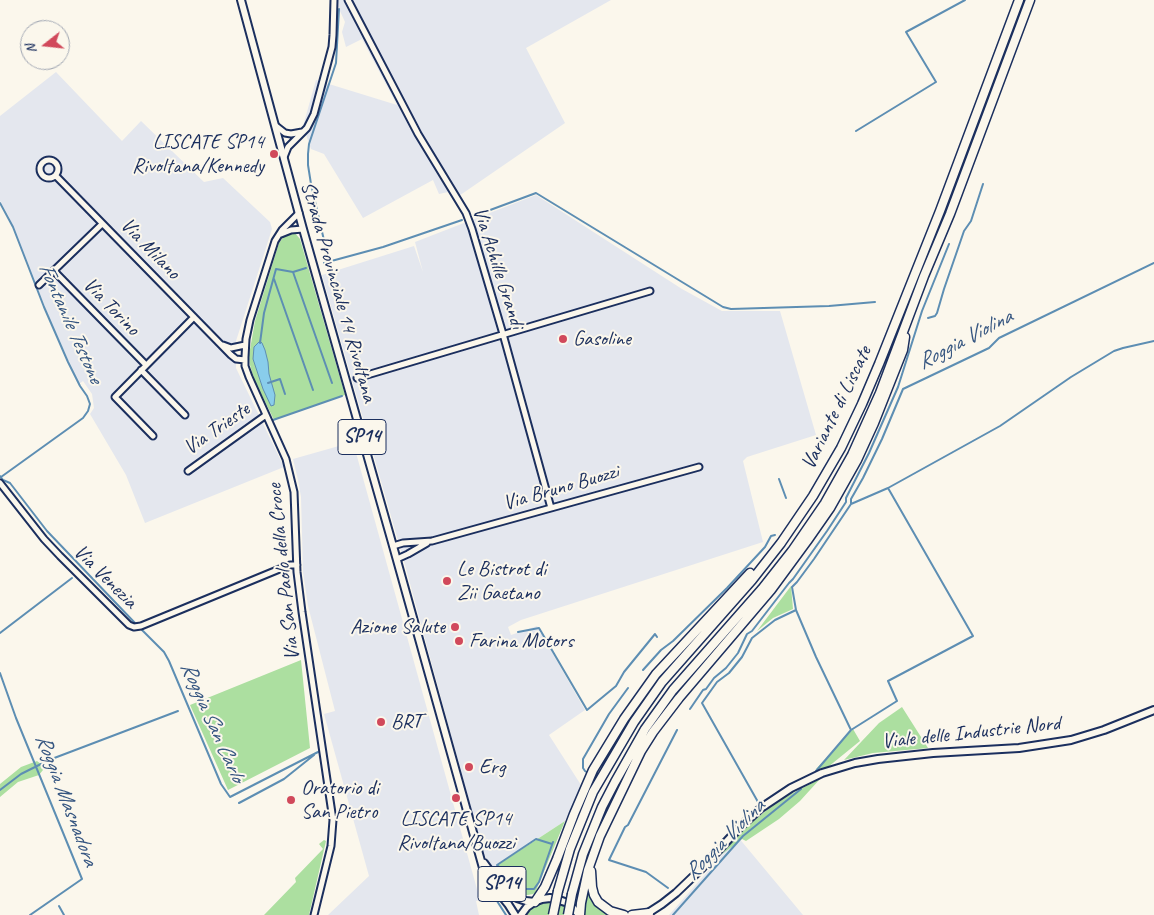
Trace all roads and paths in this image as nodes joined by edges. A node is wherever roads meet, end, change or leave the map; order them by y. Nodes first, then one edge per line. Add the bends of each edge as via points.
1 (241, 0) edge
2 (334, 0) edge
3 (348, 0) edge
4 (1019, 0) edge
5 (1030, 0) edge
6 (275, 125) junction
7 (304, 131) junction
8 (284, 158) junction
9 (56, 176) dead end
10 (299, 213) junction
11 (102, 224) junction
12 (303, 229) junction
13 (278, 236) junction
14 (54, 271) junction
15 (39, 285) dead end
16 (650, 291) dead end
17 (194, 316) junction
18 (908, 320) junction
19 (503, 334) junction
20 (221, 344) junction
21 (245, 345) junction
22 (245, 360) junction
23 (146, 365) junction
24 (141, 370) junction
25 (357, 378) dead end
26 (185, 415) dead end
27 (266, 415) junction
28 (153, 436) dead end
29 (843, 444) junction
30 (699, 467) dead end
31 (188, 471) dead end
32 (0, 483) edge
33 (551, 508) junction
34 (432, 541) junction
35 (393, 546) junction
36 (397, 559) junction
37 (297, 565) junction
38 (1154, 710) edge
39 (605, 826) junction
40 (478, 853) junction
41 (535, 902) junction
42 (648, 914) edge
43 (314, 915) edge
44 (515, 915) edge
45 (521, 915) edge
46 (553, 915) edge
47 (568, 915) edge
48 (579, 915) edge
49 (624, 915) edge
50 (632, 915) edge

1 - 6 main road, Strada Provinciale 14 Rivoltana / SP14
2 - 7 street via 330,53 314,114
3 - 19 street, Via Achille Grandi via 418,134 466,213
4 - 29 highway, Variante di Liscate via 886,348
5 - 18 highway, Variante di Liscate
6 - 7 street via 288,134
6 - 8 main road, Strada Provinciale 14 Rivoltana / SP14
7 - 8 street via 288,147
8 - 10 main road, Strada Provinciale 14 Rivoltana / SP14
9 - 11 street, Via Milano
10 - 12 main road, Strada Provinciale 14 Rivoltana / SP14
10 - 13 street, Via San Paolo della Croce
11 - 14 street
11 - 17 street, Via Milano
12 - 13 street via 289,230
12 - 35 main road, Strada Provinciale 14 Rivoltana / SP14
13 - 21 street, Via San Paolo della Croce
14 - 15 street
14 - 23 street, Via Torino
16 - 19 street
17 - 20 street, Via Milano
17 - 23 street
18 - 39 highway via 903,350 885,398 857,460 830,508 771,590 653,732
18 - 47 highway, Variante di Liscate, bridge via 869,419 825,503 774,574 667,697 635,745 595,823 583,854
19 - 25 street
19 - 33 street, Via Achille Grandi
20 - 21 street via 230,348
20 - 22 street, Via Milano via 232,356
21 - 22 street, Via San Paolo della Croce
22 - 27 street, Via San Paolo della Croce via 249,378
23 - 24 street
24 - 26 street
24 - 28 street via 115,397
27 - 31 street, Via Trieste
27 - 37 street, Via San Paolo della Croce via 292,481
29 - 41 highway via 771,550 656,674 624,719 594,770 558,859
29 - 46 highway, Variante di Liscate, bridge via 781,543 662,682 624,738 582,817
30 - 33 street, Via Bruno Buozzi
32 - 37 street, Via Venezia via 44,539 134,627 282,568
33 - 34 street, Via Bruno Buozzi
34 - 35 street, Via Bruno Buozzi
34 - 36 street, Via Bruno Buozzi
35 - 36 main road, Strada Provinciale 14 Rivoltana / SP14
36 - 40 main road, Strada Provinciale 14 Rivoltana / SP14
37 - 43 street, Via San Paolo della Croce via 333,820 332,841
38 - 42 main road, Viale delle Industrie Nord via 1071,740 1019,748 878,759 852,763 819,774 761,808 695,875
39 - 48 highway via 588,870
39 - 49 highway via 592,870 592,887 596,899 604,907
40 - 41 main road, Strada Provinciale 14 Rivoltana / SP14 via 492,874 515,896
40 - 44 main road, Strada Provinciale 14 Rivoltana / SP14 via 489,880
41 - 45 main road
41 - 48 main road via 547,898 560,900 572,906
42 - 50 highway

